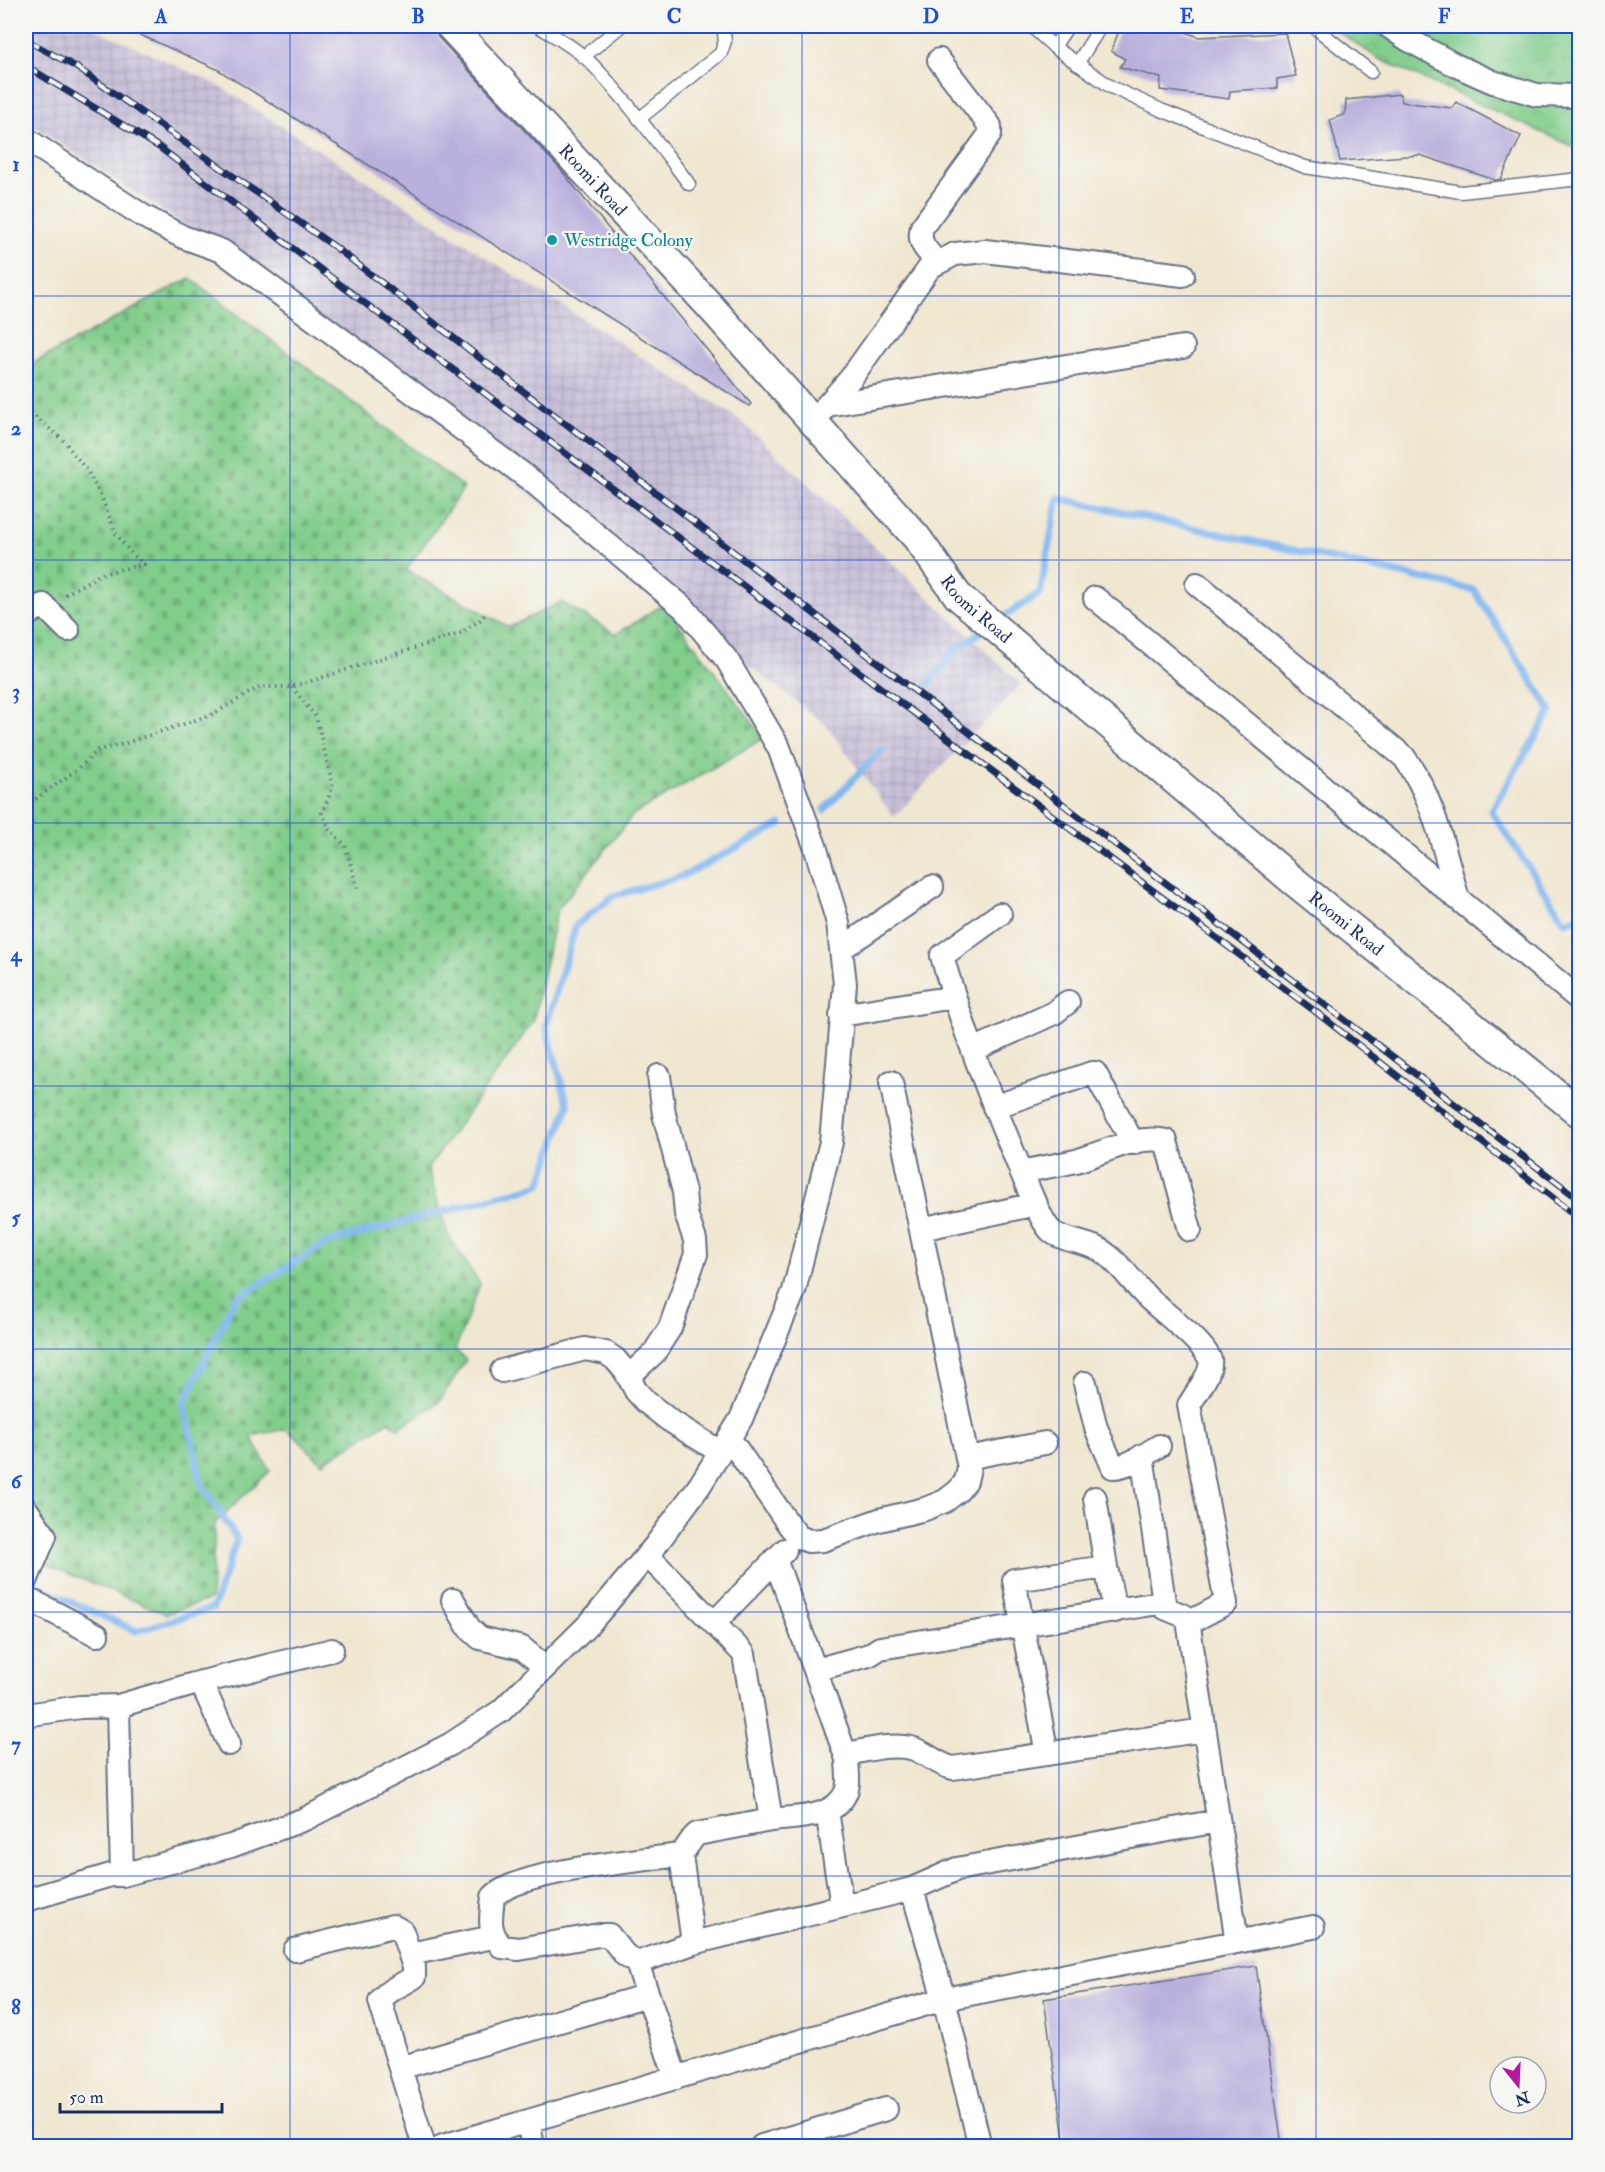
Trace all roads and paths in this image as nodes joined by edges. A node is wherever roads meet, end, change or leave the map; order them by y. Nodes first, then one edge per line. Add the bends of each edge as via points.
1 (450, 26) edge
2 (538, 26) edge
3 (621, 26) edge
4 (723, 26) edge
5 (1031, 26) edge
6 (1068, 26) edge
7 (1101, 26) edge
8 (1314, 26) edge
9 (1388, 26) edge
10 (1054, 46) junction
11 (583, 57) junction
12 (939, 60) dead end
13 (1077, 64) junction
14 (1371, 72) dead end
15 (1580, 96) edge
16 (639, 119) junction
17 (26, 139) edge
18 (1580, 179) edge
19 (689, 184) dead end
20 (938, 263) junction
21 (1183, 275) dead end
22 (1183, 347) dead end
23 (26, 409) edge
24 (820, 413) junction
25 (1197, 584) dead end
26 (1095, 598) dead end
27 (34, 610) edge
28 (485, 614) dead end
29 (68, 630) dead end
30 (291, 687) junction
31 (26, 806) edge
32 (932, 887) dead end
33 (358, 888) dead end
34 (1458, 899) junction
35 (1000, 914) dead end
36 (841, 949) junction
37 (954, 998) junction
38 (1580, 1000) edge
39 (1068, 1002) dead end
40 (841, 1016) junction
41 (973, 1050) junction
42 (659, 1076) dead end
43 (891, 1082) dead end
44 (994, 1107) junction
45 (1580, 1113) edge
46 (1133, 1143) junction
47 (1021, 1172) junction
48 (1036, 1204) junction
49 (921, 1229) junction
50 (1190, 1230) dead end
51 (502, 1371) dead end
52 (628, 1377) junction
53 (1085, 1383) dead end
54 (1045, 1443) dead end
55 (724, 1445) junction
56 (967, 1458) junction
57 (1095, 1498) dead end
58 (26, 1509) edge
59 (798, 1536) junction
60 (647, 1555) junction
61 (775, 1559) junction
62 (1106, 1567) junction
63 (26, 1581) edge
64 (26, 1600) edge
65 (453, 1600) dead end
66 (1165, 1602) junction
67 (1115, 1611) junction
68 (1194, 1620) junction
69 (714, 1623) junction
70 (1023, 1626) junction
71 (97, 1635) dead end
72 (332, 1650) dead end
73 (545, 1667) junction
74 (815, 1670) junction
75 (201, 1682) junction
76 (118, 1706) junction
77 (26, 1715) edge
78 (1204, 1730) junction
79 (230, 1744) dead end
80 (846, 1754) junction
81 (1047, 1754) junction
82 (827, 1811) junction
83 (771, 1820) junction
84 (1218, 1821) junction
85 (681, 1855) junction
86 (122, 1875) junction
87 (912, 1889) junction
88 (26, 1900) edge
89 (842, 1906) junction
90 (1313, 1927) dead end
91 (493, 1937) junction
92 (1237, 1942) junction
93 (693, 1943) junction
94 (295, 1950) dead end
95 (410, 1954) junction
96 (637, 1963) junction
97 (648, 1995) junction
98 (944, 2000) junction
99 (400, 2068) junction
100 (676, 2078) junction
101 (886, 2109) dead end
102 (528, 2122) junction
103 (424, 2146) edge
104 (443, 2146) edge
105 (533, 2146) edge
106 (762, 2146) edge
107 (980, 2146) edge

1 - 24 street, Roomi Road via 708,304
2 - 11 lane
3 - 11 lane
4 - 16 lane via 725,40 721,53
5 - 10 lane
6 - 10 lane
7 - 13 lane
8 - 14 lane
9 - 15 street via 1493,82 1538,95
10 - 13 lane
11 - 16 lane
12 - 20 street via 990,126 990,134 922,227 922,246
13 - 18 lane via 1111,87 1305,167 1461,192
16 - 19 lane
17 - 36 street via 143,216 222,251 531,481 685,609 727,660 779,748 815,846 838,923
20 - 21 street via 955,254 985,251
20 - 24 street via 930,267 851,378
22 - 24 street
23 - 27 path via 64,441 88,472 116,534 144,564 101,574
24 - 45 street, Roomi Road via 958,596 1290,878
25 - 34 street via 1404,757 1417,775 1431,808
26 - 34 street
27 - 29 street
28 - 30 path via 462,633
30 - 31 path via 260,687 211,715 98,750
30 - 33 path via 316,717 333,787 322,813 329,829 345,845
32 - 36 street
34 - 38 street
35 - 37 street via 942,956
36 - 40 street via 845,984
37 - 40 street
37 - 41 street
39 - 41 street via 1054,1013
40 - 55 street via 831,1142 794,1291 741,1419
41 - 44 street
42 - 52 street via 696,1254 670,1328 654,1353
43 - 49 street
44 - 46 street via 1095,1073
44 - 47 street
46 - 47 street
46 - 50 street via 1166,1141
47 - 48 street
48 - 49 street
48 - 68 street via 1052,1232 1101,1250 1195,1340 1210,1360 1210,1371 1189,1405 1226,1603
49 - 56 street
51 - 52 street via 585,1349 606,1353
52 - 55 street via 646,1402 669,1420
53 - 66 street via 1096,1428 1113,1467 1150,1451
54 - 56 street
55 - 59 street
55 - 60 street via 700,1485
56 - 59 street via 966,1481 945,1501 823,1540 808,1541
57 - 62 street
58 - 63 street via 45,1536
59 - 61 street
60 - 69 street
60 - 73 street via 590,1623
61 - 69 street
61 - 74 street
62 - 67 street
62 - 70 street via 1014,1580
64 - 71 street
65 - 73 street via 469,1628 480,1638 522,1648
66 - 67 street
66 - 68 street via 1165,1608
67 - 70 street
68 - 78 street via 1189,1628
69 - 83 street via 744,1654
70 - 74 street via 880,1648 869,1655
70 - 81 street
72 - 75 street
73 - 86 street via 501,1711 451,1744 305,1820 231,1846
74 - 80 street
75 - 76 street
75 - 79 street
76 - 77 street
76 - 86 street
78 - 81 street
78 - 84 street
80 - 81 street via 894,1746 912,1749 952,1768
80 - 82 street via 847,1791
82 - 83 street
82 - 89 street
83 - 85 street via 698,1834
84 - 87 street via 957,1869
84 - 92 street
85 - 91 street via 581,1868 509,1885 493,1897
85 - 93 street
86 - 88 street
87 - 89 street
87 - 98 street
89 - 93 street
90 - 92 street
91 - 95 street
91 - 96 street via 501,1947 519,1949 609,1935
92 - 98 street
93 - 96 street
94 - 95 street via 393,1926 402,1931
95 - 99 street via 414,1977 380,2001
96 - 97 street
97 - 99 street
97 - 100 street
98 - 100 street
98 - 107 street
99 - 103 street
100 - 102 street
101 - 106 street
102 - 104 street
102 - 105 street

